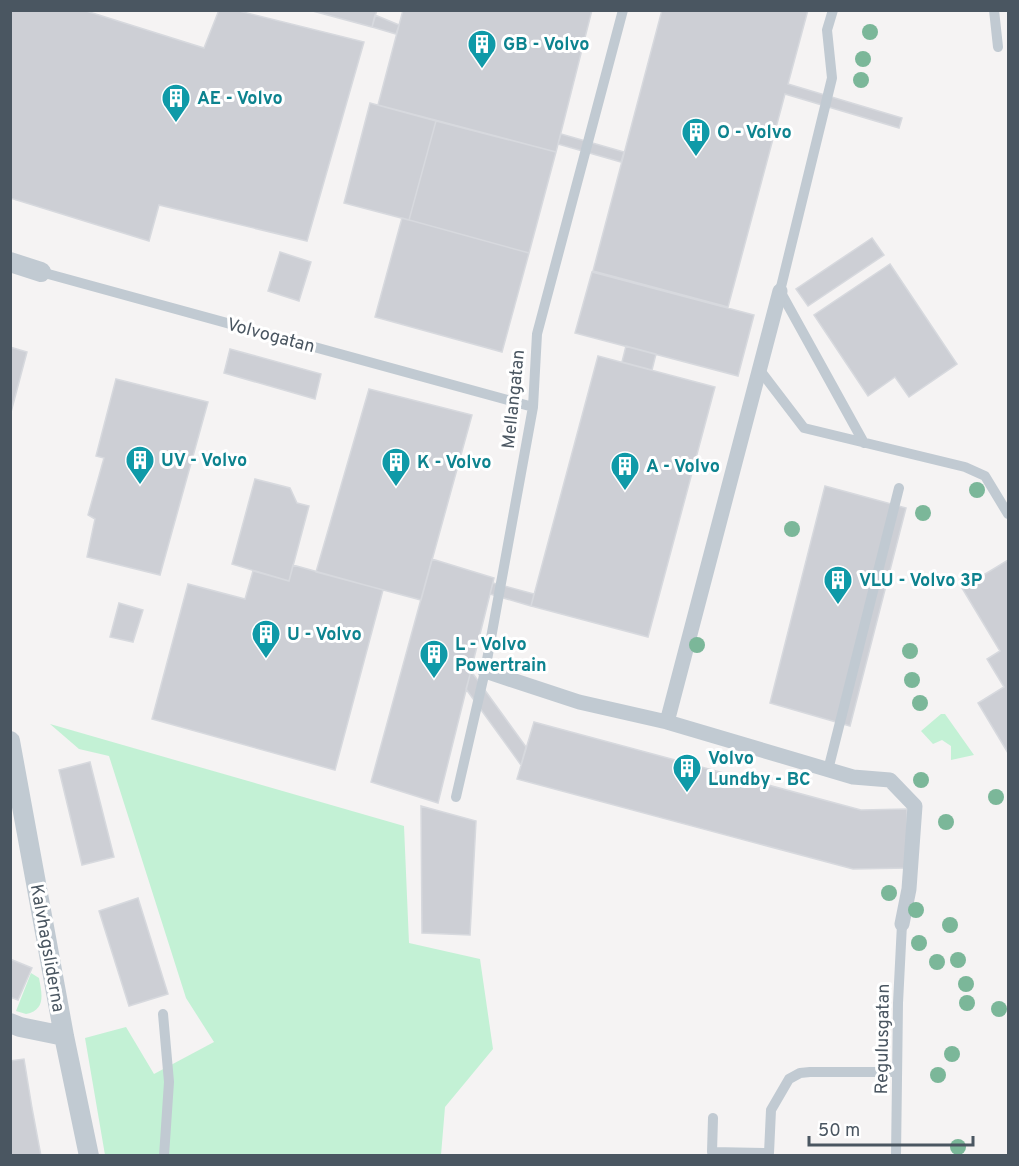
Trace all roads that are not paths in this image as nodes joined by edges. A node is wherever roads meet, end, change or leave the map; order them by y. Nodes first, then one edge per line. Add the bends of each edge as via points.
1 (624, 10) edge
2 (832, 10) edge
3 (994, 10) edge
4 (998, 47) dead end
5 (10, 262) edge
6 (41, 272) joint
7 (780, 291) junction
8 (759, 369) junction
9 (533, 407) junction
10 (864, 443) junction
11 (899, 488) dead end
12 (1008, 514) edge
13 (485, 671) junction
14 (667, 722) junction
15 (10, 741) edge
16 (828, 770) junction
17 (456, 797) dead end
18 (902, 924) joint
19 (163, 1014) dead end
20 (10, 1023) edge
21 (64, 1036) junction
22 (897, 1072) junction
23 (713, 1118) dead end
24 (89, 1155) edge
25 (164, 1155) edge
26 (896, 1155) edge

1 - 9 lane, Mellangatan via 537,334
2 - 7 lane via 827,30 832,78
3 - 4 lane
5 - 6 street, Volvogatan
6 - 9 lane, Volvogatan
7 - 8 street
7 - 10 lane
8 - 10 lane via 804,428
8 - 14 street
9 - 13 lane, Mellangatan
10 - 12 lane via 964,467 985,476
11 - 16 lane
13 - 14 street via 579,702
13 - 17 lane, Mellangatan
14 - 16 street
15 - 21 street, Kalvhagsliderna
16 - 18 street via 890,780 915,806 909,889
18 - 22 lane, Regulusgatan
19 - 25 lane via 169,1082
20 - 21 street
21 - 24 street, Kalvhagsliderna
22 - 23 lane via 810,1072 789,1079 771,1110 769,1153 712,1152
22 - 26 lane, Regulusgatan

